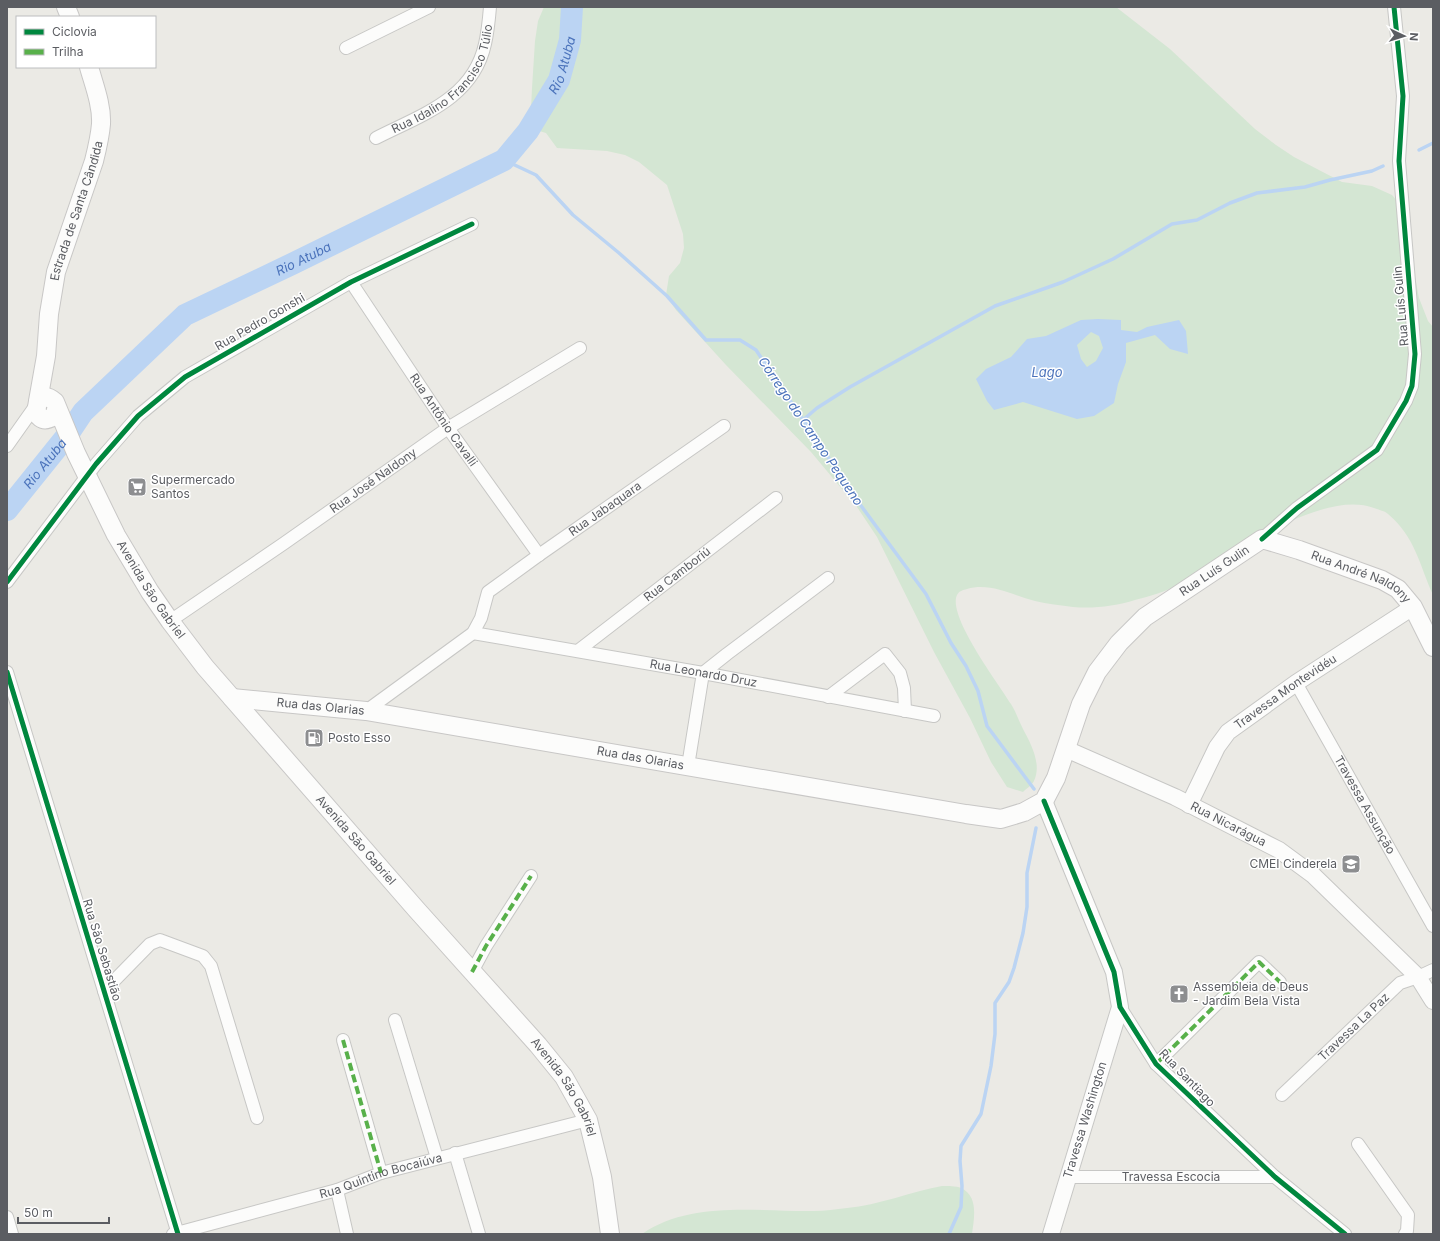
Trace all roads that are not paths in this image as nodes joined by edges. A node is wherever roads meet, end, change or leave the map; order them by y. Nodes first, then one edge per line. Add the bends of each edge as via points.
1 (490, 7) edge
2 (1394, 7) edge
3 (424, 8) edge
4 (346, 48) dead end
5 (89, 68) edge
6 (376, 138) dead end
7 (472, 224) dead end
8 (351, 282) junction
9 (580, 348) dead end
10 (46, 409) junction
11 (724, 426) dead end
12 (448, 428) junction
13 (10, 442) edge
14 (86, 475) junction
15 (776, 498) dead end
16 (1262, 539) junction
17 (539, 555) junction
18 (828, 578) dead end
19 (7, 582) edge
20 (1413, 607) junction
21 (170, 621) junction
22 (473, 633) junction
23 (1433, 647) edge
24 (579, 650) junction
25 (7, 672) edge
26 (703, 673) junction
27 (1296, 684) junction
28 (828, 697) junction
29 (232, 698) junction
30 (366, 711) junction
31 (905, 711) junction
32 (934, 716) dead end
33 (1066, 749) junction
34 (688, 766) junction
35 (1044, 801) junction
36 (1189, 805) junction
37 (531, 876) dead end
38 (1433, 926) edge
39 (1433, 970) edge
40 (472, 972) junction
41 (1418, 977) junction
42 (1280, 982) dead end
43 (104, 991) junction
44 (1433, 1001) edge
45 (1120, 1007) junction
46 (395, 1020) dead end
47 (343, 1040) dead end
48 (1156, 1064) junction
49 (1282, 1095) dead end
50 (257, 1118) dead end
51 (588, 1120) junction
52 (1358, 1144) dead end
53 (455, 1153) junction
54 (437, 1158) junction
55 (381, 1173) junction
56 (1068, 1177) junction
57 (1274, 1177) junction
58 (337, 1190) junction
59 (7, 1217) edge
60 (12, 1234) edge
61 (176, 1234) edge
62 (346, 1234) edge
63 (479, 1234) edge
64 (610, 1234) edge
65 (1051, 1234) edge
66 (1345, 1234) edge
67 (1405, 1234) edge

1 - 6 street, Rua Idalino Francisco Túlio via 485,45 479,62 460,90 438,106
2 - 16 street, Rua Luís Gulin via 1403,96 1399,161 1415,354 1412,386 1406,401 1376,450 1297,508
3 - 4 street
5 - 10 main road, Estrada de Santa Cândida via 100,108 101,124 94,161 56,272 49,314
7 - 8 street, Rua Pedro Gonshi
8 - 12 street, Rua Antônio Cavalli
8 - 14 street, Rua Pedro Gonshi via 185,377 138,416
9 - 12 street, Rua José Naldony
10 - 13 street
10 - 14 main road, Avenida São Gabriel via 66,430
11 - 17 street, Rua Jabaquara
12 - 17 street, Rua Antônio Cavalli
12 - 21 street, Rua José Naldony
14 - 19 street, Rua Pedro Gonshi
14 - 21 main road, Avenida São Gabriel via 116,535
15 - 24 street, Rua Camboriú
16 - 20 main road, Rua André Naldony via 1382,580 1398,589
16 - 33 main road, Rua Luís Gulin via 1145,616 1119,643 1097,672 1081,704
17 - 22 street, Rua Jabaquara via 488,592 481,618
18 - 26 street
20 - 23 main road, Rua André Naldony
20 - 27 street, Travessa Montevidéu
21 - 29 main road, Avenida São Gabriel
22 - 24 street, Rua Leonardo Druz
22 - 30 street
24 - 26 street, Rua Leonardo Druz
25 - 43 street, Rua São Sebastião
26 - 28 street, Rua Leonardo Druz
26 - 34 street
27 - 36 street, Travessa Montevidéu via 1228,732 1217,747
27 - 38 street, Travessa Assunção
28 - 31 street, Rua Leonardo Druz
28 - 31 street via 885,654 900,673 904,688
29 - 30 main road, Rua das Olarias
29 - 40 main road, Avenida São Gabriel
30 - 34 main road, Rua das Olarias
31 - 32 street, Rua Leonardo Druz
33 - 35 main road, Rua Luís Gulin via 1056,778
33 - 36 street, Rua Nicarágua
34 - 35 main road, Rua das Olarias via 1001,819 1024,812
35 - 45 street, Rua Santiago via 1114,972
36 - 41 street, Rua Nicarágua via 1279,850 1313,875
37 - 40 street
39 - 41 street, Travessa La Paz
40 - 51 main road, Avenida São Gabriel via 564,1078
41 - 44 street, Rua Nicarágua
41 - 49 street, Travessa La Paz via 1400,983
42 - 48 street via 1259,962
43 - 50 street via 150,944 160,940 203,956 211,966
43 - 61 street, Rua São Sebastião
45 - 48 street, Rua Santiago
45 - 56 street, Travessa Washington
46 - 54 street
47 - 55 street
48 - 57 street, Rua Santiago
51 - 53 street, Rua Quintino Bocaiúva
51 - 64 main road, Avenida São Gabriel via 602,1177
52 - 67 street via 1408,1215
53 - 54 street, Rua Quintino Bocaiúva
53 - 63 street
54 - 55 street, Rua Quintino Bocaiúva
55 - 58 street, Rua Quintino Bocaiúva
56 - 57 street, Travessa Escocia
56 - 65 street, Travessa Washington
57 - 66 street, Rua Santiago
58 - 61 street, Rua Quintino Bocaiúva
58 - 62 street
59 - 60 street

